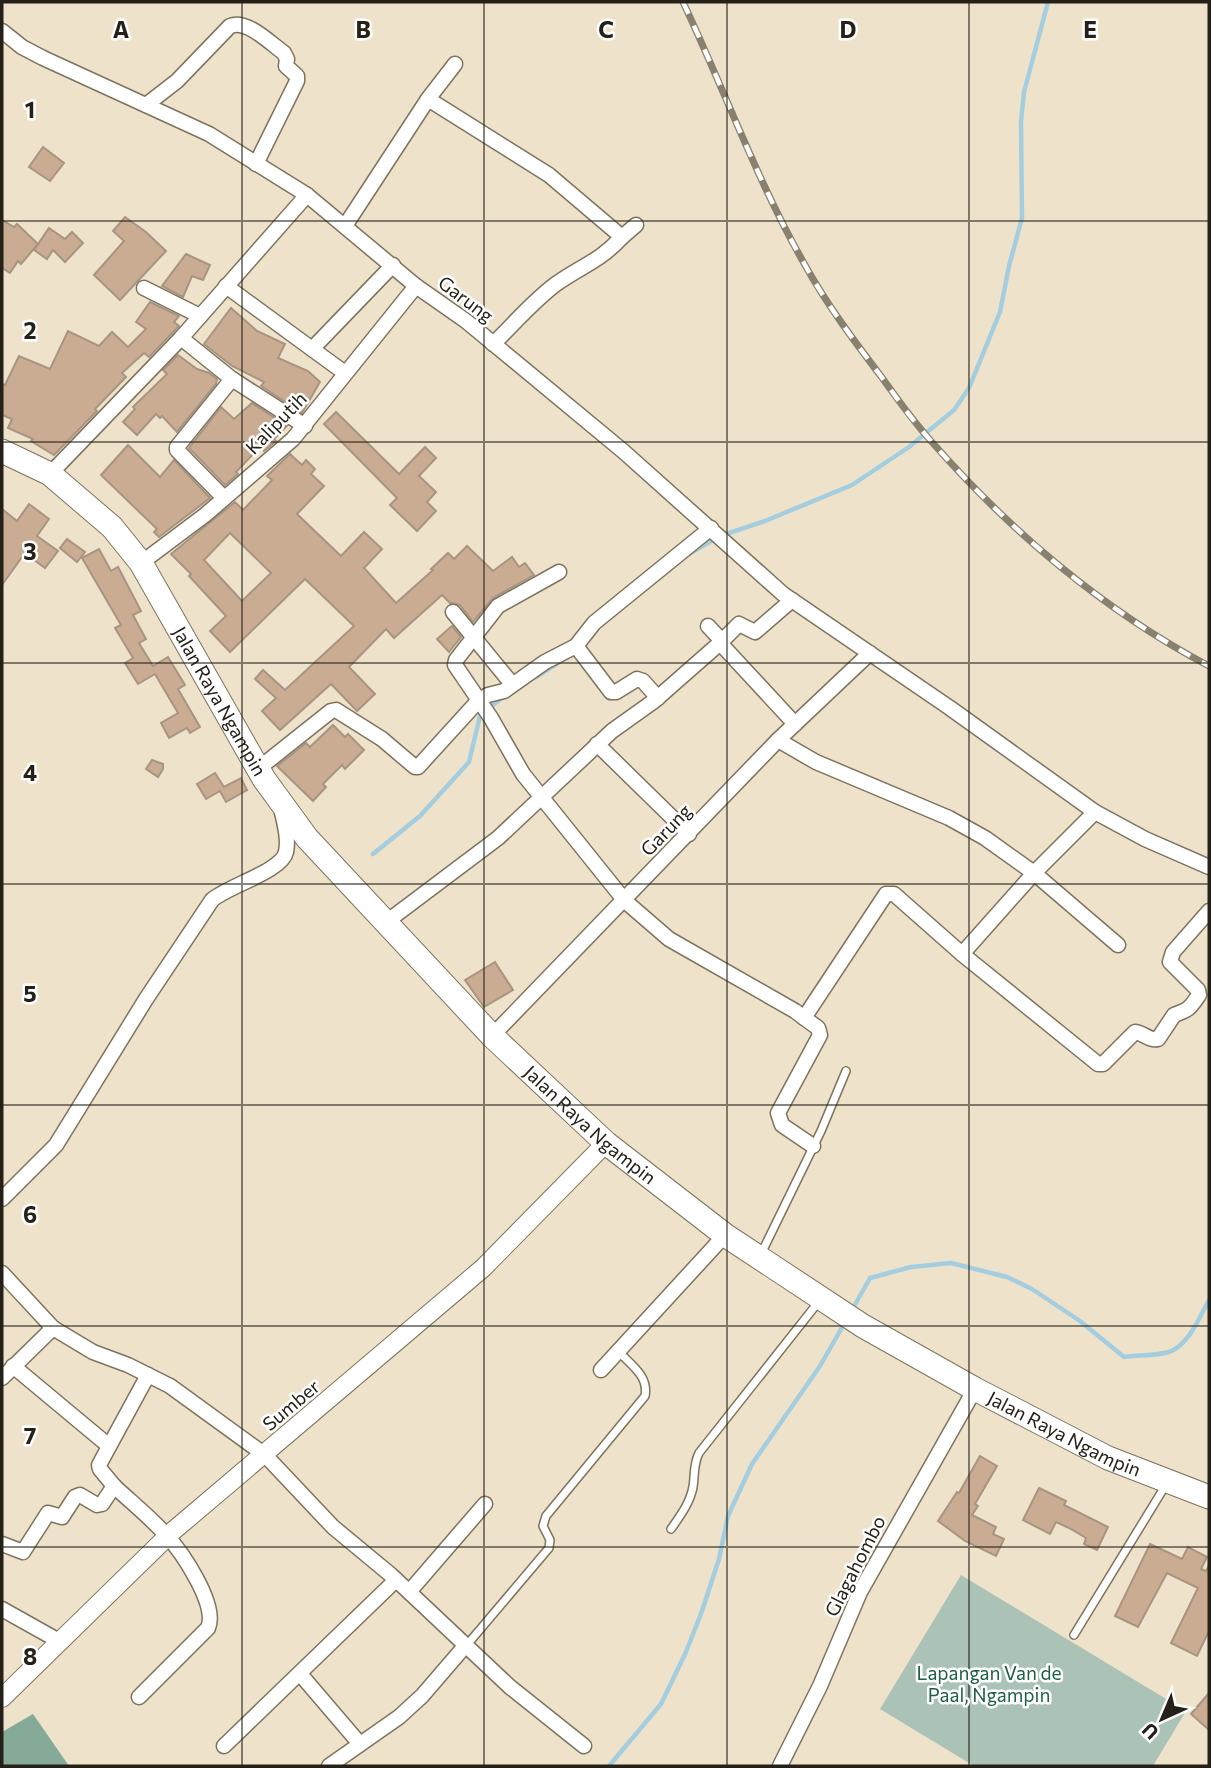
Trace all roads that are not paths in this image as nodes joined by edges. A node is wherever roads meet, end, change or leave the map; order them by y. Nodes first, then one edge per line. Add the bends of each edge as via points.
1 (2, 31) edge
2 (455, 64) dead end
3 (428, 99) junction
4 (146, 105) junction
5 (256, 164) junction
6 (307, 195) junction
7 (636, 225) dead end
8 (345, 226) junction
9 (622, 237) junction
10 (393, 265) junction
11 (226, 286) junction
12 (416, 286) junction
13 (144, 288) dead end
14 (200, 316) junction
15 (181, 338) junction
16 (494, 344) junction
17 (312, 349) junction
18 (345, 373) junction
19 (232, 379) junction
20 (305, 426) junction
21 (2, 451) edge
22 (50, 474) junction
23 (225, 498) junction
24 (711, 528) junction
25 (141, 563) junction
26 (559, 572) dead end
27 (792, 600) junction
28 (453, 612) dead end
29 (708, 626) dead end
30 (475, 636) junction
31 (721, 642) junction
32 (579, 650) junction
33 (870, 653) junction
34 (512, 684) junction
35 (658, 698) junction
36 (480, 700) junction
37 (795, 724) junction
38 (778, 740) junction
39 (597, 744) junction
40 (258, 769) junction
41 (541, 798) junction
42 (280, 804) junction
43 (1095, 812) junction
44 (689, 834) junction
45 (1209, 867) edge
46 (1034, 873) junction
47 (625, 901) junction
48 (1209, 911) edge
49 (385, 923) junction
50 (1118, 945) dead end
51 (962, 954) junction
52 (804, 1018) junction
53 (492, 1036) junction
54 (846, 1071) dead end
55 (606, 1143) junction
56 (813, 1146) junction
57 (2, 1199) edge
58 (725, 1235) junction
59 (759, 1258) junction
60 (2, 1273) edge
61 (828, 1305) junction
62 (53, 1328) junction
63 (618, 1351) junction
64 (13, 1366) junction
65 (601, 1370) dead end
66 (148, 1375) junction
67 (2, 1378) edge
68 (975, 1389) junction
69 (110, 1446) junction
70 (265, 1455) junction
71 (1168, 1482) junction
72 (114, 1486) junction
73 (1209, 1497) edge
74 (485, 1504) dead end
75 (671, 1529) dead end
76 (167, 1536) junction
77 (2, 1544) edge
78 (396, 1580) junction
79 (409, 1592) junction
80 (2, 1609) edge
81 (1074, 1635) dead end
82 (60, 1641) junction
83 (465, 1646) junction
84 (301, 1675) junction
85 (139, 1697) dead end
86 (2, 1698) edge
87 (360, 1744) junction
88 (224, 1746) dead end
89 (584, 1746) dead end
90 (329, 1766) edge
91 (780, 1766) edge

1 - 4 street, Garung via 43,58
2 - 3 street
3 - 8 street
3 - 9 street via 549,175
4 - 5 street, Garung via 209,134
4 - 5 street via 177,81 230,26 245,25 284,53 286,66 298,76
5 - 6 street, Garung
6 - 8 street, Garung
6 - 11 street
7 - 9 street
8 - 10 street, Garung
9 - 16 street via 607,254 542,295
10 - 12 street, Garung
10 - 17 street
11 - 14 street
11 - 17 street
12 - 16 street, Garung
12 - 18 street, Kaliputih
13 - 14 street
14 - 15 street
15 - 19 street
15 - 22 street
16 - 24 street, Garung
17 - 18 street
18 - 20 street, Kaliputih
19 - 20 street
19 - 23 street via 177,447
20 - 23 street, Kaliputih
21 - 22 main road, Jalan Raya Ngampin
22 - 25 main road, Jalan Raya Ngampin via 112,527
23 - 25 street, Kaliputih
24 - 27 street, Garung
24 - 32 street via 594,624
25 - 40 main road, Jalan Raya Ngampin
26 - 30 street via 498,606
27 - 31 street via 755,632 739,624
27 - 33 street, Garung
28 - 30 street
29 - 31 street
30 - 34 street
30 - 36 street via 455,665
31 - 35 street
31 - 37 street
32 - 34 street via 545,662
32 - 35 street via 611,692 637,679
33 - 37 street, Garung
33 - 43 street, Garung
34 - 36 street
35 - 39 street
36 - 40 street via 418,767 336,710
36 - 41 street
37 - 38 street, Garung
38 - 44 street, Garung
38 - 46 street via 842,774 949,818
39 - 41 street
39 - 44 street
40 - 42 main road, Jalan Raya Ngampin
41 - 47 street
41 - 49 street via 475,856
42 - 49 main road, Jalan Raya Ngampin
42 - 57 street via 286,855 279,864 212,900 56,1145
43 - 45 street, Garung
43 - 46 street
44 - 47 street, Garung
46 - 50 street
46 - 51 street
47 - 52 street via 669,939
47 - 53 street, Garung
48 - 51 street via 1170,962 1199,995 1189,1009 1174,1015 1158,1040 1135,1032 1103,1064
49 - 53 main road, Jalan Raya Ngampin
51 - 52 street via 894,894 886,894
52 - 56 street via 820,1035 778,1112 782,1125
53 - 55 main road, Jalan Raya Ngampin
54 - 56 lane
55 - 58 main road, Jalan Raya Ngampin
55 - 70 street, Sumber via 483,1268
56 - 59 lane
58 - 59 main road, Jalan Raya Ngampin
58 - 63 street
59 - 61 main road, Jalan Raya Ngampin
60 - 62 street
61 - 68 main road, Jalan Raya Ngampin
61 - 75 lane via 699,1453 687,1504
62 - 64 street
62 - 66 street via 93,1352
63 - 65 street
63 - 83 lane via 645,1379 645,1396 546,1516 543,1526 550,1540 548,1548
64 - 67 street
64 - 69 street
66 - 69 street
66 - 70 street
68 - 71 main road, Jalan Raya Ngampin via 1108,1458
68 - 91 street, Glagahombo via 860,1592
69 - 72 street via 99,1465
70 - 76 street, Sumber
70 - 78 street via 333,1527
71 - 73 main road, Jalan Raya Ngampin
71 - 81 lane
72 - 76 street
72 - 77 street via 103,1504 80,1496 62,1517 48,1513 23,1552
74 - 79 street
76 - 82 street, Sumber
76 - 85 street via 196,1578 210,1622
78 - 79 street
78 - 84 street
79 - 83 street
80 - 82 street
82 - 86 street, Sumber
83 - 87 street via 422,1696
83 - 89 street
84 - 87 street
84 - 88 street
87 - 90 street

